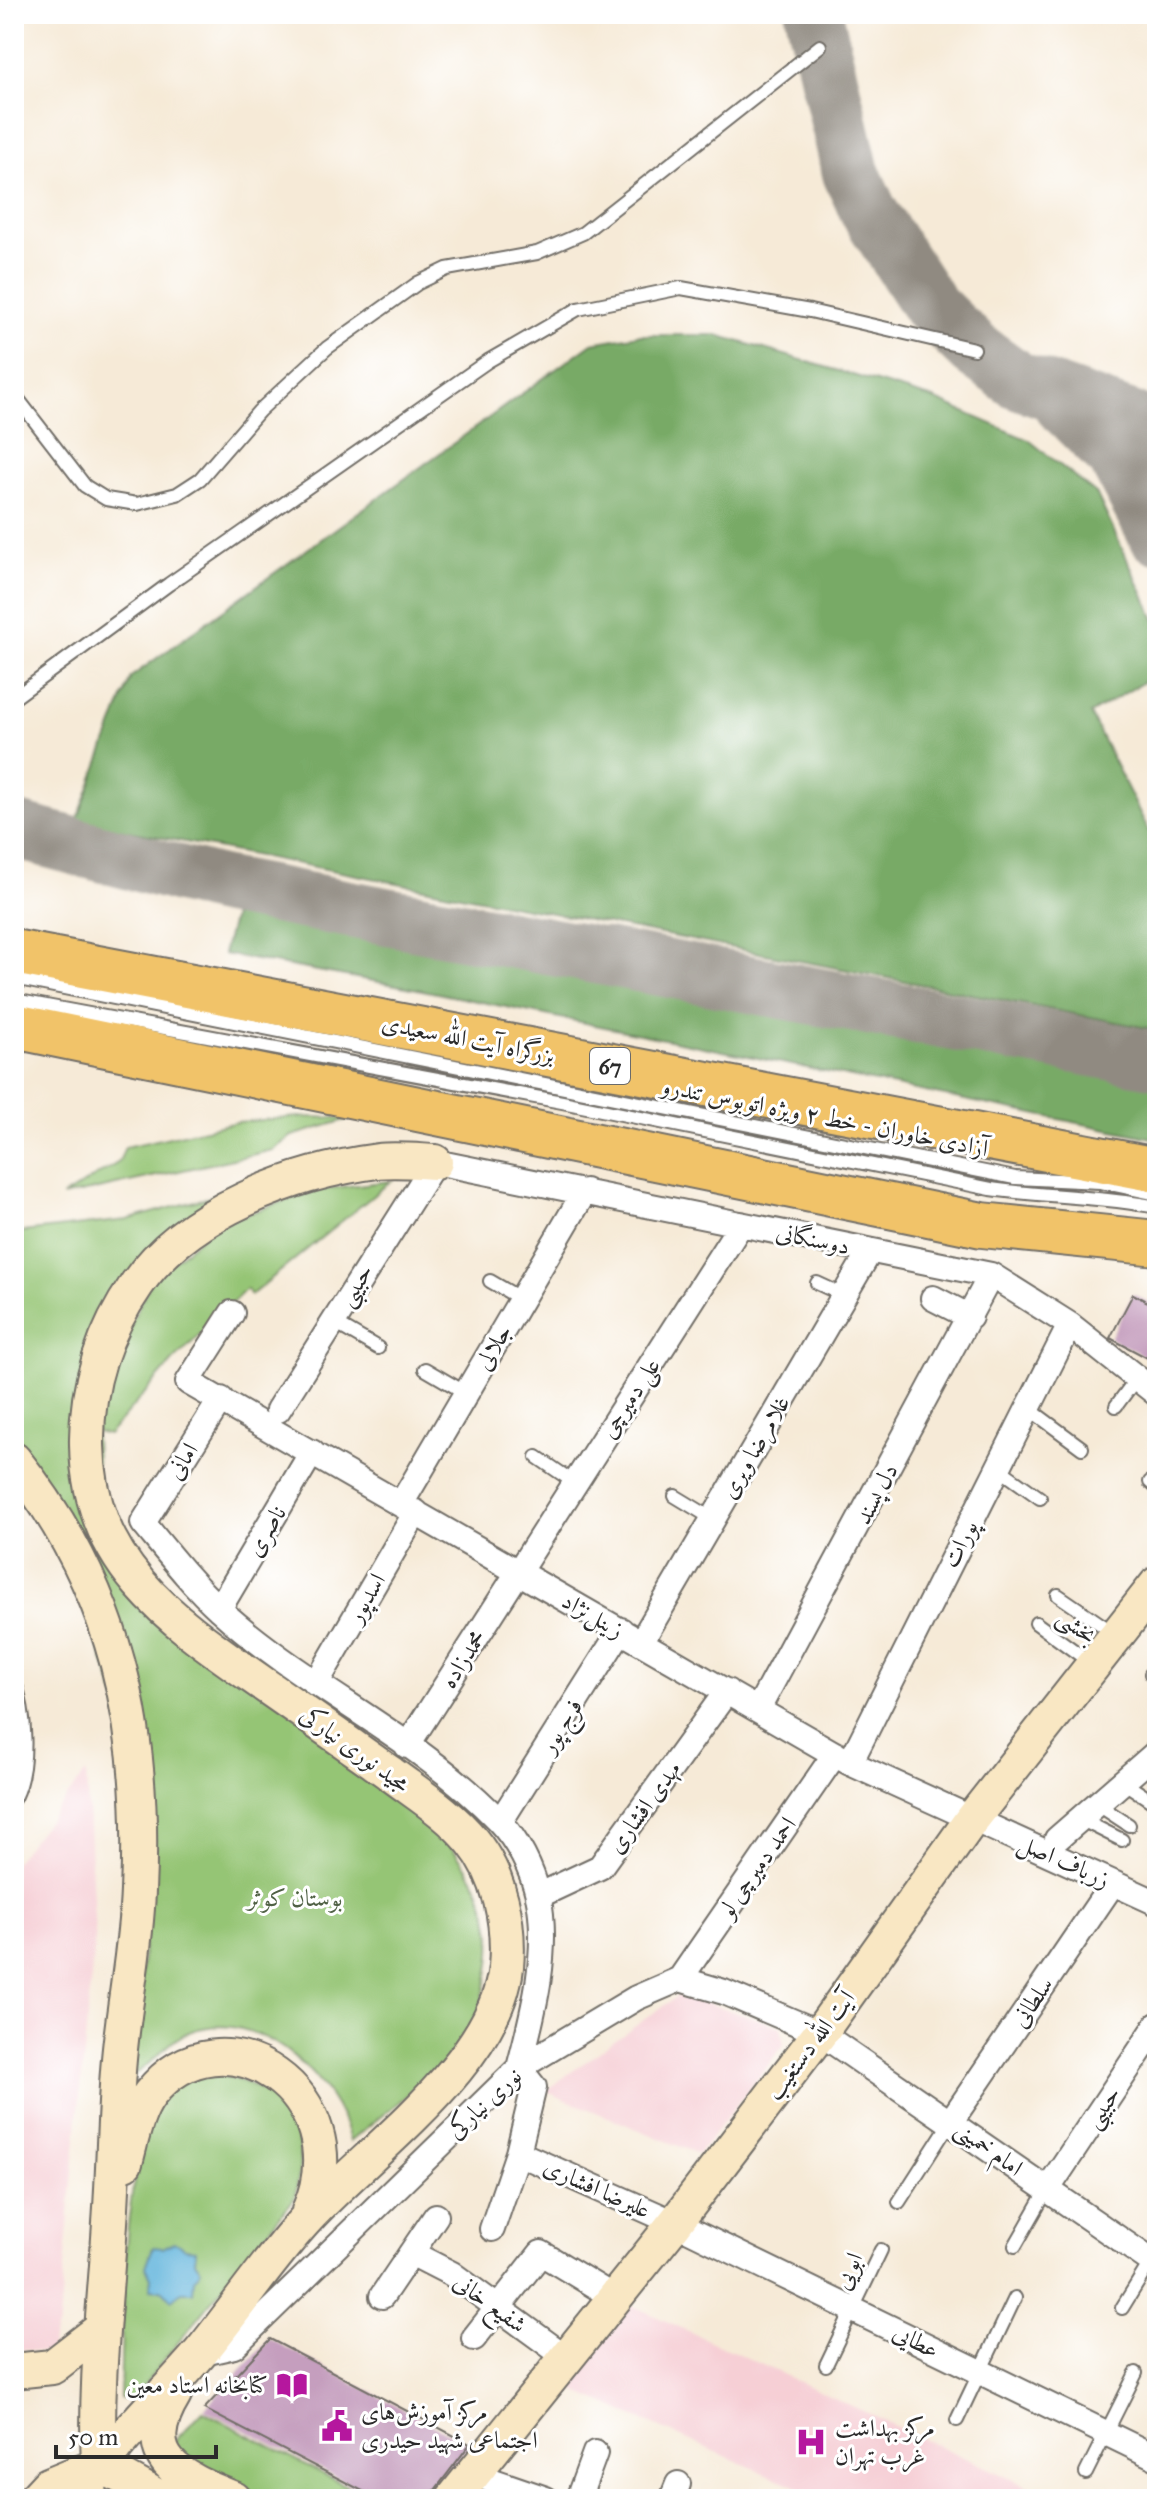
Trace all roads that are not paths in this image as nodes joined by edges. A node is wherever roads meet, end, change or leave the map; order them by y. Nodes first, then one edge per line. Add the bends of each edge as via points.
1 (820, 46) dead end
2 (974, 349) dead end
3 (14, 394) edge
4 (14, 698) edge
5 (14, 952) edge
6 (14, 978) edge
7 (14, 1000) edge
8 (14, 1026) edge
9 (14, 1051) edge
10 (168, 1060) junction
11 (435, 1162) junction
12 (1157, 1170) edge
13 (585, 1191) junction
14 (1157, 1194) edge
15 (1157, 1207) edge
16 (741, 1224) junction
17 (1157, 1243) edge
18 (870, 1251) junction
19 (991, 1275) junction
20 (490, 1281) dead end
21 (817, 1283) dead end
22 (843, 1295) junction
23 (933, 1298) dead end
24 (521, 1299) junction
25 (232, 1313) dead end
26 (970, 1317) junction
27 (332, 1322) junction
28 (1070, 1325) junction
29 (378, 1348) dead end
30 (425, 1369) dead end
31 (1136, 1379) junction
32 (466, 1393) junction
33 (1157, 1394) edge
34 (221, 1399) junction
35 (1116, 1406) dead end
36 (1028, 1408) junction
37 (278, 1410) dead end
38 (1082, 1448) dead end
39 (312, 1452) junction
40 (537, 1457) dead end
41 (14, 1460) edge
42 (998, 1468) junction
43 (575, 1483) junction
44 (675, 1496) dead end
45 (1040, 1498) dead end
46 (409, 1508) junction
47 (713, 1519) junction
48 (519, 1571) junction
49 (1157, 1584) edge
50 (1058, 1595) dead end
51 (219, 1609) junction
52 (1036, 1623) dead end
53 (1117, 1635) junction
54 (631, 1636) junction
55 (1093, 1665) junction
56 (14, 1679) edge
57 (316, 1684) junction
58 (727, 1691) junction
59 (758, 1709) junction
60 (407, 1746) junction
61 (1157, 1752) edge
62 (842, 1758) junction
63 (1123, 1782) junction
64 (14, 1798) edge
65 (1156, 1804) edge
66 (1088, 1812) junction
67 (972, 1819) junction
68 (500, 1822) junction
69 (1129, 1825) dead end
70 (1057, 1839) dead end
71 (1122, 1840) dead end
72 (1113, 1883) junction
73 (538, 1896) junction
74 (1157, 1903) edge
75 (680, 1979) junction
76 (1157, 2025) edge
77 (820, 2033) junction
78 (519, 2068) junction
79 (951, 2121) junction
80 (518, 2153) junction
81 (1047, 2190) junction
82 (899, 2202) dead end
83 (436, 2216) dead end
84 (306, 2219) junction
85 (110, 2222) junction
86 (675, 2223) junction
87 (492, 2229) dead end
88 (1015, 2246) dead end
89 (881, 2250) dead end
90 (411, 2253) junction
91 (1155, 2259) edge
92 (382, 2296) dead end
93 (615, 2298) junction
94 (1015, 2298) dead end
95 (1122, 2308) dead end
96 (497, 2309) junction
97 (855, 2310) junction
98 (100, 2330) junction
99 (474, 2338) dead end
100 (199, 2354) junction
101 (567, 2358) junction
102 (826, 2365) dead end
103 (14, 2371) edge
104 (978, 2372) junction
105 (1136, 2373) dead end
106 (957, 2420) dead end
107 (1105, 2433) junction
108 (595, 2453) dead end
109 (1157, 2458) edge
110 (99, 2464) junction
111 (1086, 2473) dead end
112 (463, 2487) edge
113 (35, 2499) edge
114 (80, 2499) edge
115 (162, 2499) edge
116 (234, 2499) edge
117 (546, 2499) edge
118 (578, 2499) edge

1 - 3 lane via 583,233 537,253 447,269 418,283 327,348 259,411 200,479 177,494 137,504 106,499 85,486
2 - 4 lane via 681,288 578,309 475,370
5 - 12 highway, بزرگراه آیت الله سعیدی / 67
6 - 14 lane, آزادی خاوران - خط ۲ ویژه اتوبوس تندرو via 1015,1178 1100,1182
7 - 15 lane, آزادی خاوران - خط ۲ ویژه اتوبوس تندرو via 991,1189
8 - 10 highway
9 - 10 highway
10 - 17 highway via 982,1225
11 - 13 street, دوسنگانی
11 - 27 street, حبیبی
11 - 84 main road, مجید نوری نیارکی via 381,1161 332,1170 250,1198 181,1236 139,1281 111,1328 94,1372 87,1418 87,1468 97,1509 126,1568 146,1595 184,1629 455,1822 475,1844 503,1906 506,1972 493,2015 466,2060
13 - 16 street, دوسنگانی
13 - 24 street, جلالی
16 - 18 street, دوسنگانی
16 - 43 street, علی دمیرچی
18 - 19 street, دوسنگانی
18 - 22 street, غلامرضا ویری
19 - 26 street, دل پسند
19 - 28 street, دوسنگانی
20 - 24 lane
21 - 22 lane
22 - 47 street, غلامرضا ویری
23 - 26 street
24 - 32 street, جلالی
25 - 34 street, زینل‌نژاد via 188,1382
26 - 59 street, دل پسند
27 - 29 lane
27 - 37 street, حبیبی
28 - 31 street, دوسنگانی
28 - 36 street, پورات
30 - 32 lane
31 - 33 street, دوسنگانی
31 - 35 lane
32 - 46 street, جلالی
34 - 39 street, زینل‌نژاد
34 - 51 street, امانی via 143,1523
36 - 38 lane
36 - 42 street, پورات
39 - 46 street, زینل‌نژاد
39 - 51 street, ناصری
40 - 43 lane
41 - 85 main road via 70,1541 107,1621 131,1713 139,1795 138,1893 119,2058
42 - 45 lane
42 - 62 street, پورات
43 - 48 street, علی دمیرچی
44 - 47 lane
46 - 48 street, زینل‌نژاد
46 - 57 street, اسدپور
47 - 54 street, غلامرضا ویری
48 - 54 street, زینل‌نژاد
48 - 60 street, محمدزاده
49 - 53 main road, آیت الله دستغیب
50 - 53 lane
51 - 57 street
52 - 55 lane, بخشی
53 - 55 main road, آیت الله دستغیب
54 - 58 street, زینل‌نژاد
54 - 68 street, فرج پور
55 - 67 main road, آیت الله دستغیب
56 - 64 lane via 21,1700 23,1780
57 - 60 street
58 - 59 street, زینل‌نژاد
58 - 73 street, مهدی افشاری via 600,1867
59 - 62 street, زینل‌نژاد
60 - 68 street
61 - 63 street
62 - 67 street, زینل‌نژاد
62 - 75 street, احمد دمیرچی لو
63 - 65 lane
63 - 66 street
66 - 69 lane
66 - 70 street
66 - 71 lane
67 - 72 street, زرباف اصل
67 - 77 main road, آیت الله دستغیب
68 - 73 street via 524,1855
72 - 74 street, زرباف اصل
72 - 79 street, سلطانی
73 - 78 street via 535,2007
75 - 77 street
75 - 78 street, نوری نیارکی via 636,1998
76 - 81 street, حبیبی
77 - 79 street, امام خمینی
77 - 86 main road, آیت الله دستغیب
78 - 80 street, علیرضا افشاری via 534,2087
78 - 100 street, نوری نیارکی via 234,2346
79 - 81 street, امام خمینی
79 - 82 lane
80 - 86 street, علیرضا افشاری
80 - 87 street, علیرضا افشاری
81 - 88 lane
81 - 91 street, امام خمینی
83 - 90 street
84 - 85 main road via 321,2182 315,2121 288,2083 255,2064 213,2056 192,2060 148,2096
84 - 100 main road, مجید نوری نیارکی
85 - 98 main road
86 - 93 main road, آیت الله دستغیب
86 - 97 street, عطایی
89 - 97 lane, ابویی
90 - 92 street
90 - 96 street, شفیع خانی via 452,2274
91 - 95 lane
93 - 96 street via 541,2253
93 - 101 main road, آیت الله دستغیب
94 - 104 lane
96 - 99 street
96 - 101 street, شفیع خانی
97 - 102 lane, ابویی
97 - 104 street, عطایی
98 - 103 main road via 52,2367
98 - 110 main road
100 - 110 main road, مجید نوری نیارکی
100 - 116 main road via 165,2409 157,2436 179,2472
101 - 112 main road, آیت الله دستغیب
104 - 106 lane
104 - 107 street, عطایی
105 - 107 lane
107 - 109 street, عطایی
107 - 111 lane
108 - 118 street
110 - 113 main road, مجید نوری نیارکی via 48,2485
110 - 114 main road, مجید نوری نیارکی
110 - 115 main road
112 - 117 street

